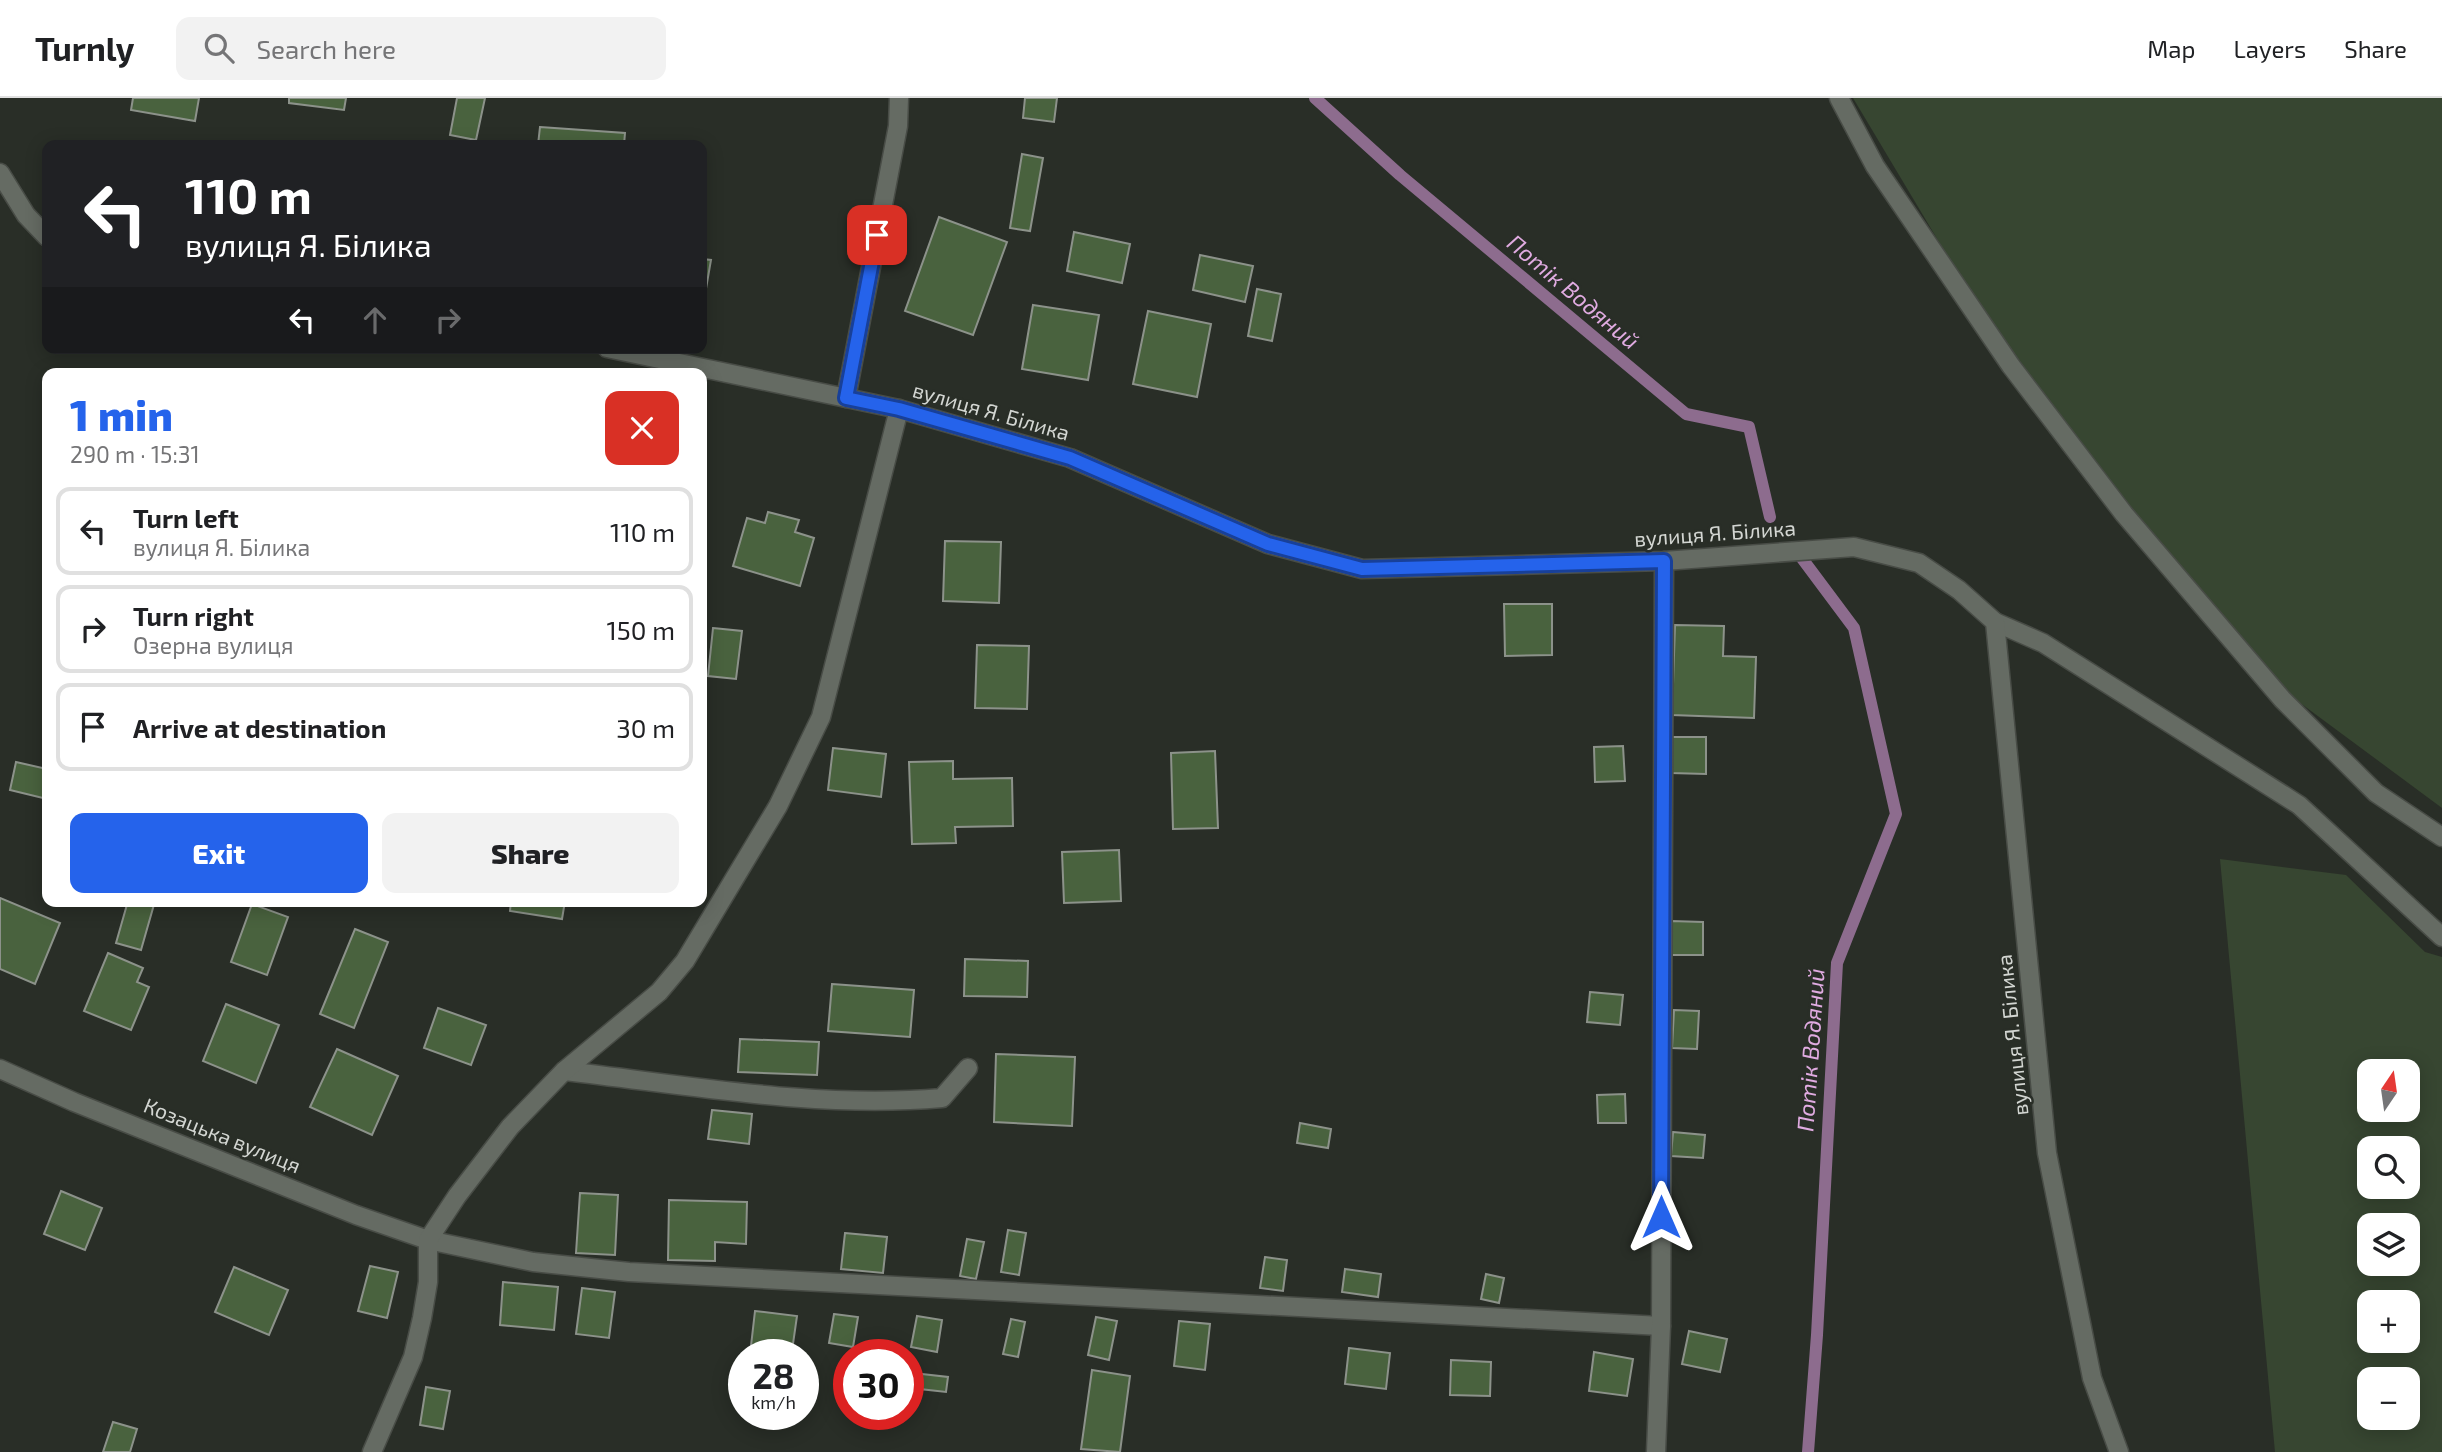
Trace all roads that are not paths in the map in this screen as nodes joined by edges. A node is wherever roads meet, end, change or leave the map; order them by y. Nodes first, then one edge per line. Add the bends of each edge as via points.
1 (899, 98) edge
2 (1839, 98) edge
3 (0, 173) edge
4 (42, 232) edge
5 (636, 354) edge
6 (703, 368) edge
7 (707, 369) edge
8 (846, 398) junction
9 (899, 409) junction
10 (1664, 561) junction
11 (1995, 622) junction
12 (2442, 837) edge
13 (2442, 937) edge
14 (968, 1068) dead end
15 (0, 1069) edge
16 (564, 1071) junction
17 (428, 1240) junction
18 (1661, 1326) junction
19 (372, 1452) edge
20 (1656, 1452) edge
21 (2119, 1452) edge

1 - 8 street via 898,126
2 - 12 street via 1875,166 2011,366 2124,514 2282,699 2376,793
3 - 4 street
5 - 6 street, вулиця Я. Білика
7 - 8 street, вулиця Я. Білика
8 - 9 street, вулиця Я. Білика
9 - 10 street, вулиця Я. Білика via 1070,458 1268,544 1362,569
9 - 16 street via 821,717 778,806 685,961 659,992
10 - 11 street, вулиця Я. Білика via 1854,547 1919,563
10 - 18 street
11 - 13 street via 2043,643 2299,805
11 - 21 street, вулиця Я. Білика via 2047,1153 2092,1378
14 - 16 street via 942,1098 893,1100 824,1100
15 - 17 street, Козацька вулиця via 330,1205
16 - 17 street via 510,1127
17 - 18 street, Козацька вулиця via 533,1262 629,1272
17 - 19 street via 428,1282 413,1357
18 - 20 street

